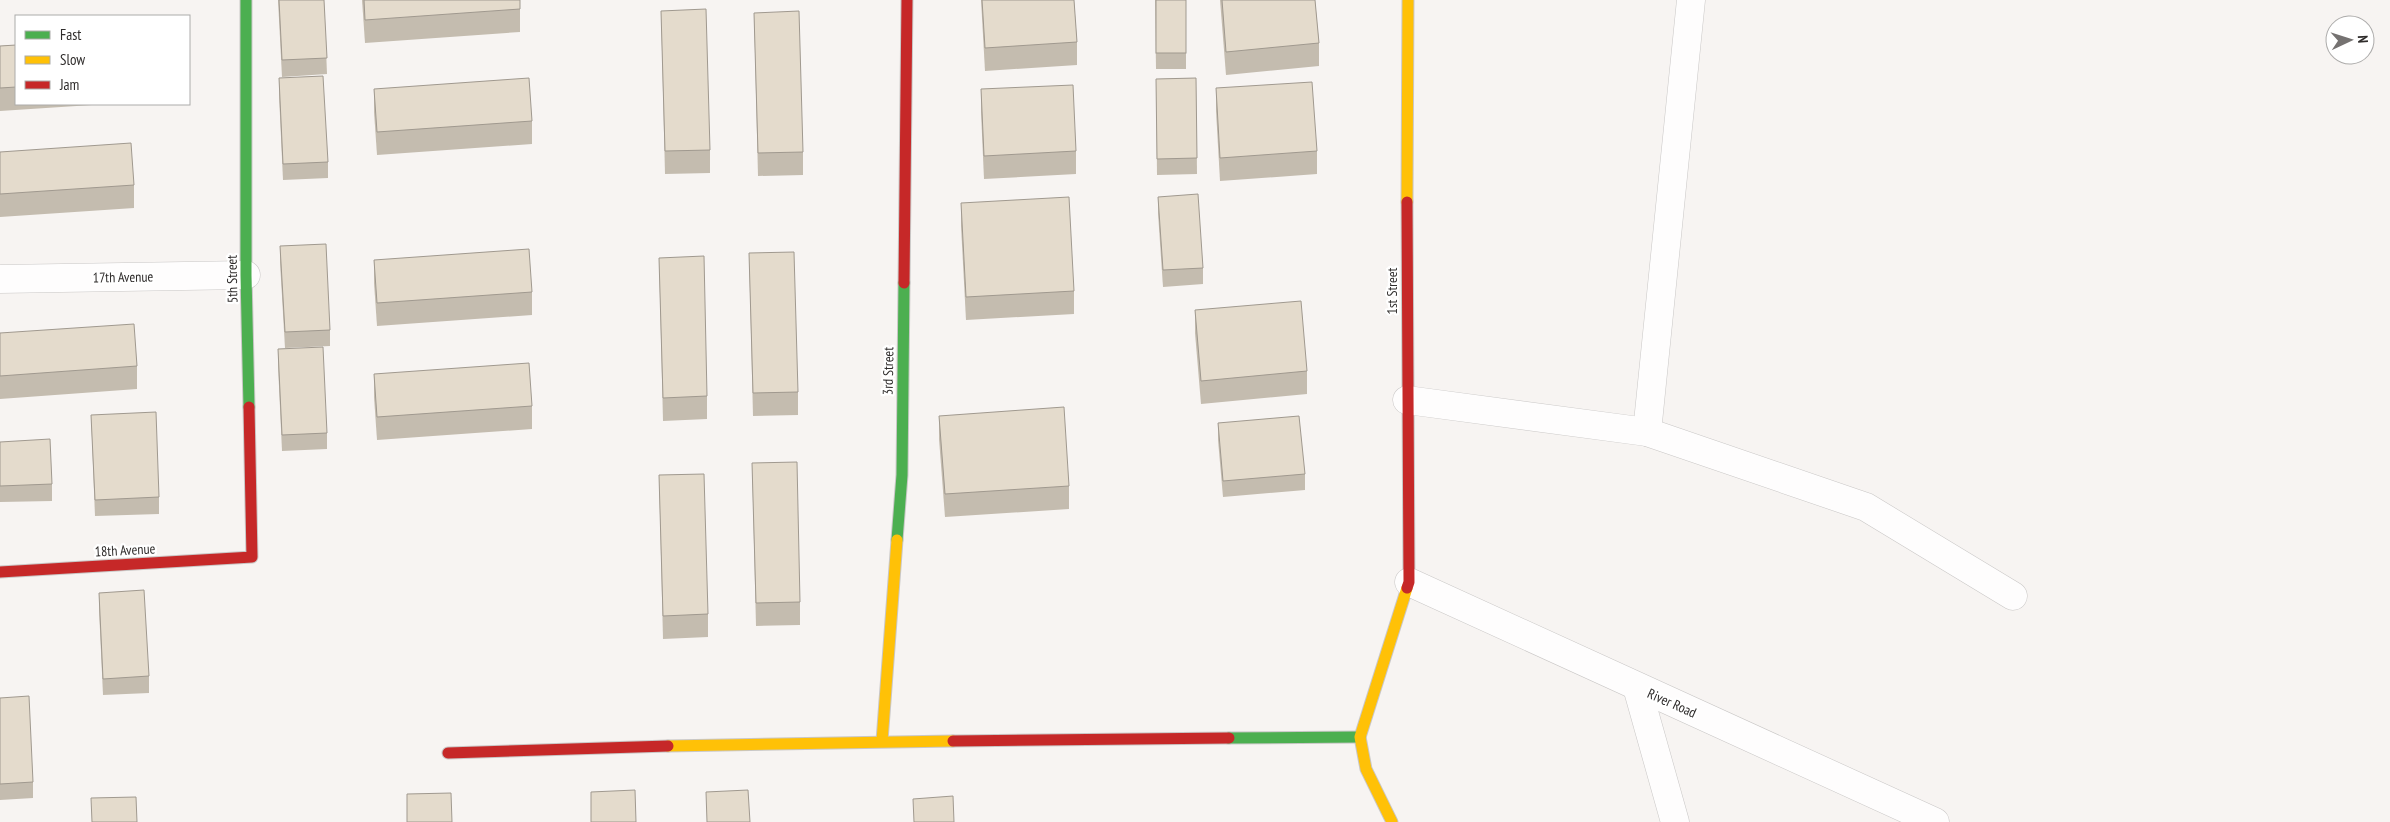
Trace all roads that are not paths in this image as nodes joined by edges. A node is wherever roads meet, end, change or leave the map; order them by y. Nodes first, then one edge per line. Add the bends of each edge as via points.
1 (246, 0) edge
2 (908, 0) edge
3 (1408, 0) edge
4 (1691, 0) edge
5 (246, 275) junction
6 (0, 279) edge
7 (1407, 400) junction
8 (1647, 432) junction
9 (252, 558) joint
10 (0, 572) edge
11 (1409, 582) junction
12 (2013, 596) dead end
13 (1638, 688) junction
14 (1360, 738) junction
15 (882, 742) junction
16 (448, 753) dead end
17 (1392, 822) edge
18 (1675, 822) edge
19 (1935, 822) edge

1 - 5 street, 5th Street
2 - 15 street, 3rd Street via 902,475
3 - 7 street, 1st Street
4 - 8 street
5 - 6 street, 17th Avenue
5 - 9 street, 5th Street
7 - 8 street
7 - 11 street, 1st Street
8 - 12 street via 1866,507
9 - 10 street, 18th Avenue
11 - 13 street, River Road
11 - 14 street, 1st Street
13 - 18 street
13 - 19 street, River Road
14 - 15 street
14 - 17 street via 1366,769
15 - 16 street

